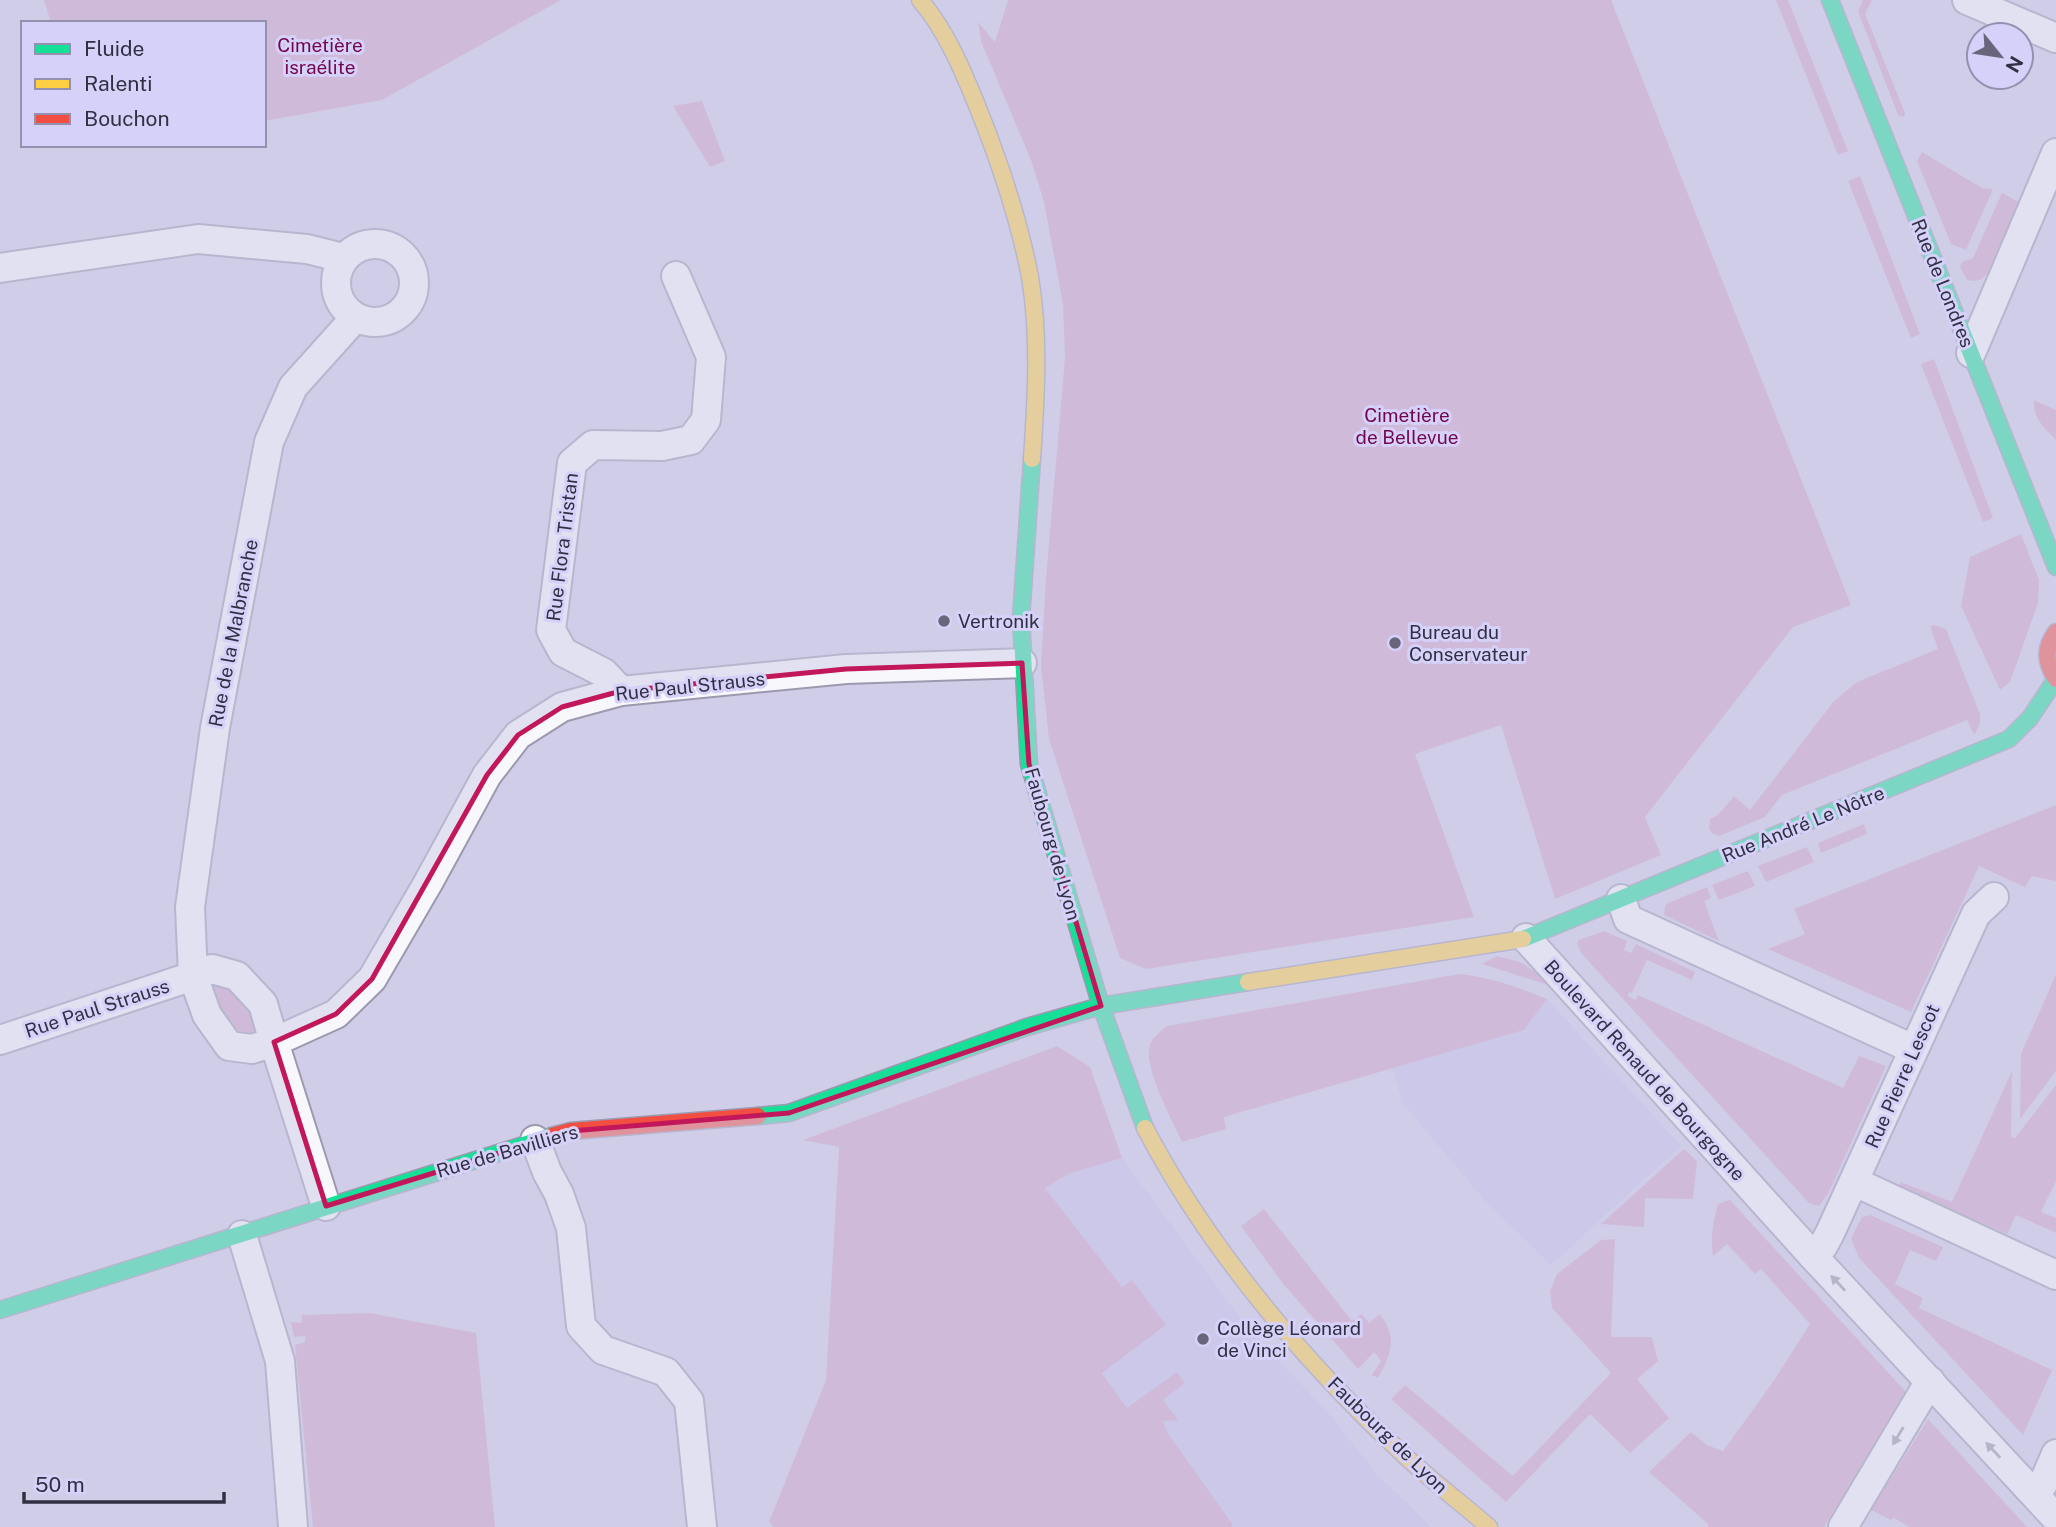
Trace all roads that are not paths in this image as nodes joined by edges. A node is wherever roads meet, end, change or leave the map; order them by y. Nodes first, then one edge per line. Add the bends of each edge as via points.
1 (1830, 0) edge
2 (1967, 0) edge
3 (934, 5) edge
4 (2056, 38) edge
5 (2056, 153) edge
6 (343, 258) junction
7 (0, 268) edge
8 (676, 275) dead end
9 (355, 318) junction
10 (1971, 353) junction
11 (2056, 567) edge
12 (2056, 632) edge
13 (1022, 663) junction
14 (2056, 679) edge
15 (621, 691) junction
16 (1994, 897) dead end
17 (1621, 899) junction
18 (1526, 938) junction
19 (193, 976) junction
20 (1101, 1006) junction
21 (0, 1040) edge
22 (274, 1042) junction
23 (1913, 1049) junction
24 (535, 1140) junction
25 (1855, 1182) junction
26 (326, 1206) junction
27 (242, 1235) junction
28 (1812, 1255) junction
29 (2056, 1275) edge
30 (0, 1311) edge
31 (1930, 1381) junction
32 (2056, 1454) edge
33 (2030, 1490) junction
34 (2056, 1518) edge
35 (293, 1527) edge
36 (702, 1527) edge
37 (1489, 1527) edge
38 (1843, 1527) edge

1 - 10 street, Rue de Londres
2 - 4 street
3 - 13 street, Faubourg de Lyon via 997,157 1030,279 1035,394
5 - 10 street
6 - 7 street via 307,249 198,239
6 - 9 street via 335,278 338,300
6 - 9 street via 361,246 387,245 405,257 414,275 413,294 401,313 378,323
8 - 15 street, Rue Flora Tristan via 711,357 706,420 691,440 662,446 593,445 572,463 560,548 551,630 564,652 604,673
9 - 19 street, Rue de la Malbranche via 293,387 269,442 215,728 190,907
10 - 11 street, Rue de Londres
12 - 14 street via 2049,640 2046,660
13 - 15 street, Rue Paul Strauss via 846,669
13 - 20 street, Faubourg de Lyon via 1029,764
14 - 17 street, Rue André Le Nôtre via 2010,740
15 - 22 street, Rue Paul Strauss via 562,707 518,735 487,775 372,979 336,1014
16 - 23 street, Rue Pierre Lescot via 1976,914
17 - 18 street, Rue André Le Nôtre
17 - 23 street via 1628,919
18 - 20 street
18 - 28 street, Boulevard Renaud de Bourgogne
19 - 21 street, Rue Paul Strauss
19 - 22 street via 212,969 237,976 262,1004
19 - 22 street, Rue de la Malbranche via 208,1015 229,1046 252,1049
20 - 24 street, Rue de Bavilliers via 1027,1027 789,1113 571,1130
20 - 37 street, Faubourg de Lyon via 1129,1089 1163,1163 1274,1319 1405,1456
22 - 26 street
23 - 25 street, Rue Pierre Lescot
24 - 26 street, Rue de Bavilliers
24 - 36 street via 571,1228 581,1326 603,1350 666,1372 689,1401
25 - 28 street, Rue Pierre Lescot via 1823,1246
25 - 29 street
26 - 27 street, Rue de Bavilliers
27 - 30 street, Rue de Bavilliers
27 - 35 street via 280,1361
31 -> 28 street, Boulevard Renaud de Bourgogne
33 -> 31 street, Boulevard Renaud de Bourgogne
31 -> 38 street
32 - 33 street via 2043,1484
33 - 34 street, Boulevard Renaud de Bourgogne

